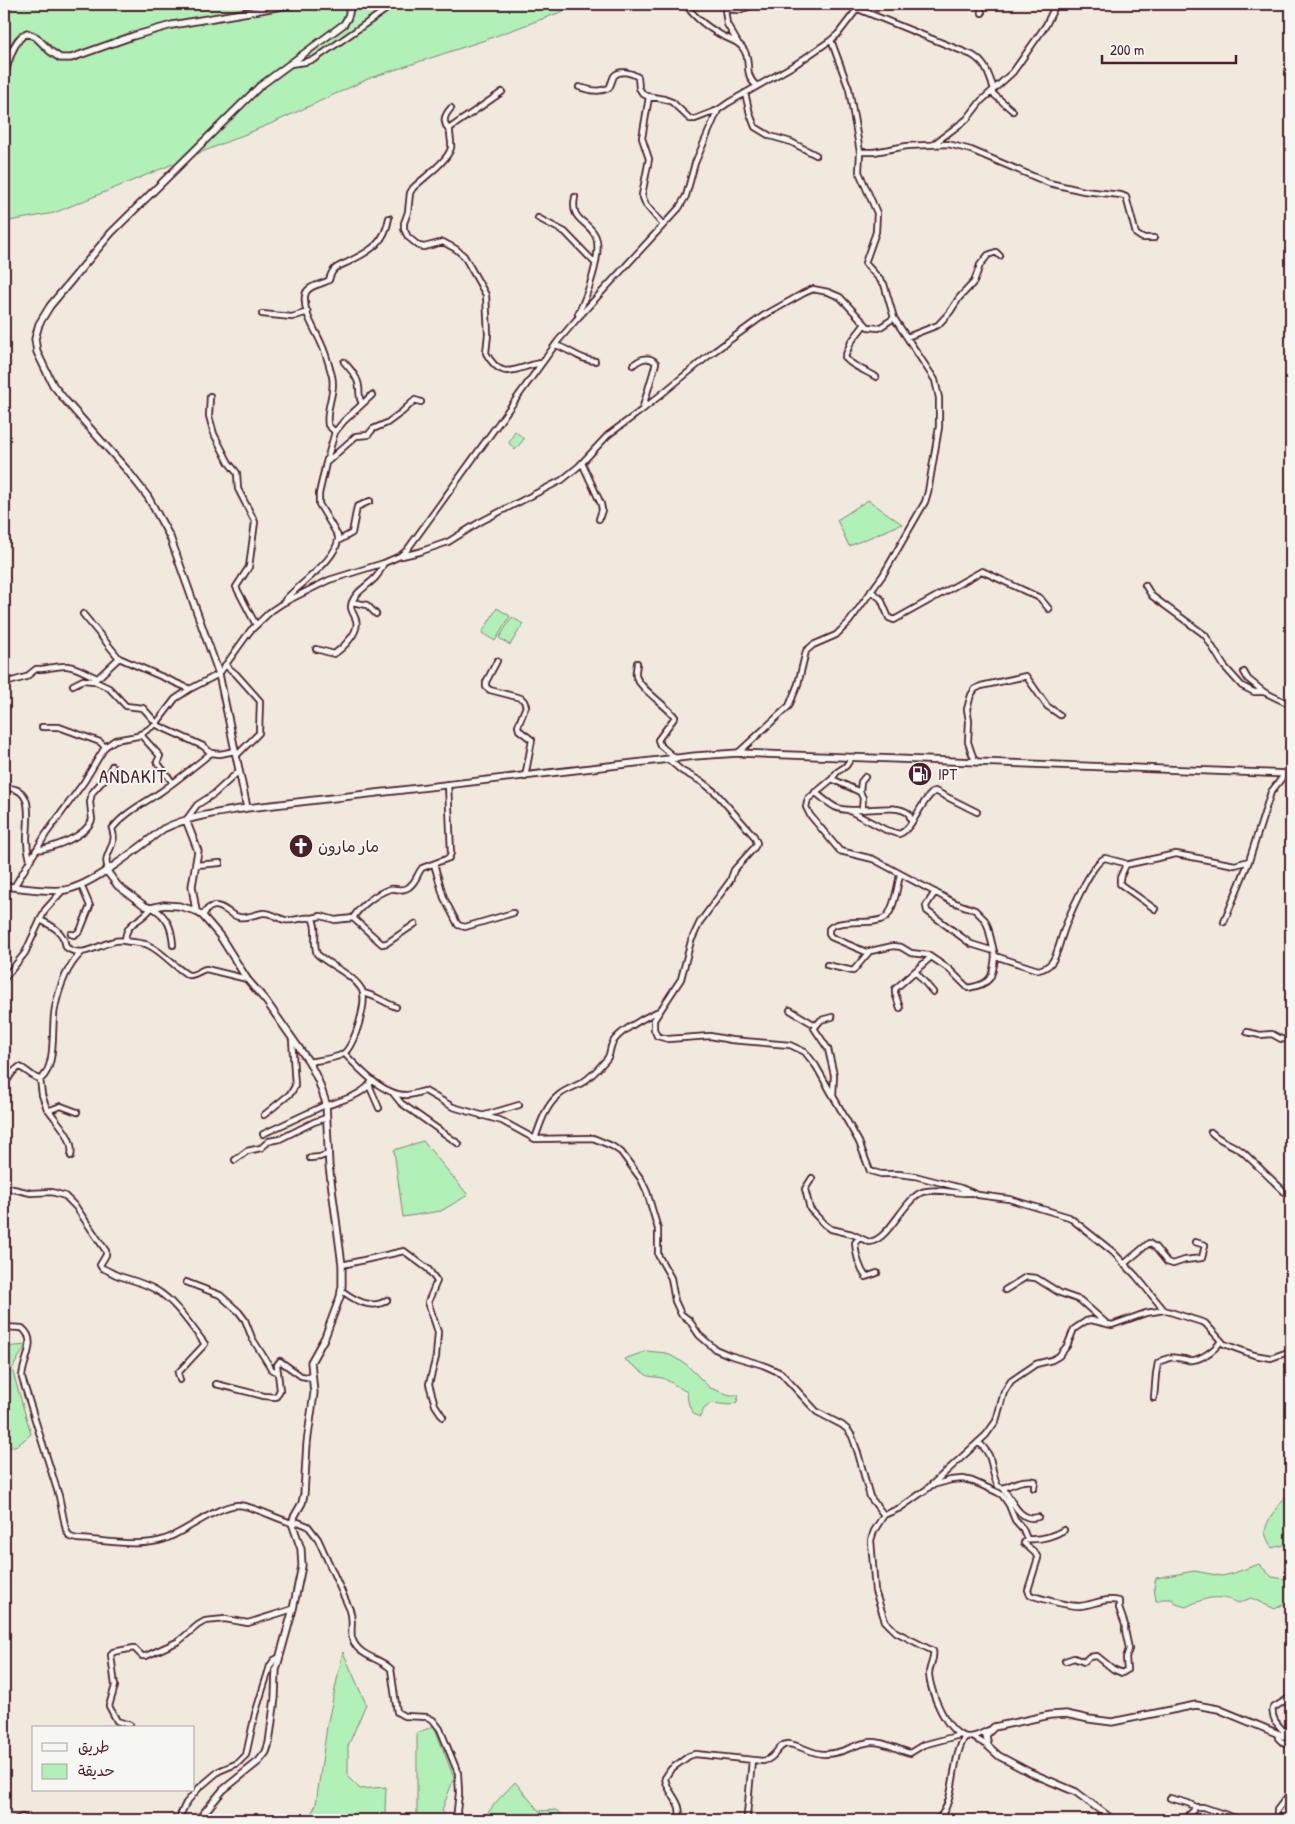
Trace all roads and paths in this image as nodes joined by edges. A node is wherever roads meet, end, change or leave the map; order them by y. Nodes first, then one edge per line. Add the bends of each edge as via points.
1 (295, 4) edge
2 (349, 4) edge
3 (394, 4) edge
4 (686, 4) edge
5 (758, 4) edge
6 (861, 4) edge
7 (980, 4) edge
8 (1056, 4) edge
9 (858, 8) junction
10 (982, 13) dead end
11 (831, 40) junction
12 (738, 44) junction
13 (290, 64) junction
14 (4, 78) edge
15 (757, 86) junction
16 (579, 87) dead end
17 (992, 90) junction
18 (502, 92) dead end
19 (745, 93) junction
20 (649, 97) junction
21 (451, 108) dead end
22 (718, 110) junction
23 (1013, 110) dead end
24 (449, 131) junction
25 (935, 144) junction
26 (860, 152) junction
27 (816, 155) dead end
28 (575, 197) dead end
29 (389, 218) dead end
30 (538, 218) dead end
31 (663, 226) junction
32 (1154, 238) dead end
33 (1000, 256) dead end
34 (595, 263) junction
35 (308, 312) junction
36 (262, 314) dead end
37 (894, 318) junction
38 (576, 320) junction
39 (865, 324) junction
40 (907, 337) junction
41 (555, 345) junction
42 (595, 361) dead end
43 (344, 362) dead end
44 (542, 363) junction
45 (632, 364) dead end
46 (876, 377) dead end
47 (210, 396) dead end
48 (372, 396) dead end
49 (421, 402) dead end
50 (362, 404) junction
51 (642, 410) junction
52 (335, 432) junction
53 (326, 463) junction
54 (582, 463) junction
55 (370, 501) dead end
56 (599, 520) dead end
57 (338, 541) junction
58 (400, 556) junction
59 (384, 563) junction
60 (1145, 585) dead end
61 (871, 591) junction
62 (352, 602) junction
63 (283, 603) junction
64 (1049, 608) dead end
65 (83, 614) dead end
66 (376, 614) dead end
67 (256, 625) junction
68 (316, 649) dead end
69 (4, 654) edge
70 (118, 658) junction
71 (498, 661) dead end
72 (638, 664) dead end
73 (225, 666) junction
74 (1244, 672) dead end
75 (219, 674) junction
76 (73, 685) dead end
77 (190, 689) junction
78 (1264, 692) junction
79 (1291, 705) edge
80 (1060, 715) dead end
81 (156, 724) junction
82 (42, 726) dead end
83 (140, 734) junction
84 (105, 747) junction
85 (211, 753) junction
86 (235, 753) junction
87 (738, 753) junction
88 (852, 757) junction
89 (672, 760) junction
90 (976, 762) junction
91 (112, 766) dead end
92 (238, 772) junction
93 (1288, 774) edge
94 (526, 777) junction
95 (864, 777) dead end
96 (832, 779) junction
97 (173, 783) junction
98 (448, 784) junction
99 (4, 788) edge
100 (815, 792) junction
101 (860, 792) junction
102 (247, 808) junction
103 (848, 810) junction
104 (862, 810) junction
105 (977, 812) dead end
106 (186, 820) junction
107 (911, 822) junction
108 (36, 850) junction
109 (30, 860) junction
110 (1249, 861) junction
111 (220, 863) dead end
112 (434, 864) junction
113 (196, 865) junction
114 (1125, 865) junction
115 (107, 869) junction
116 (900, 875) junction
117 (81, 885) junction
118 (4, 886) edge
119 (14, 887) junction
120 (63, 890) junction
121 (935, 892) junction
122 (152, 908) junction
123 (1155, 909) dead end
124 (196, 911) junction
125 (512, 913) dead end
126 (203, 916) junction
127 (312, 918) junction
128 (353, 918) junction
129 (40, 920) junction
130 (1224, 922) dead end
131 (415, 924) dead end
132 (71, 934) dead end
133 (125, 941) junction
134 (173, 945) dead end
135 (82, 952) junction
136 (869, 952) junction
137 (994, 954) junction
138 (931, 957) junction
139 (827, 965) dead end
140 (915, 971) junction
141 (4, 979) edge
142 (247, 979) junction
143 (933, 992) dead end
144 (363, 994) junction
145 (396, 1007) dead end
146 (900, 1008) dead end
147 (790, 1010) dead end
148 (659, 1011) junction
149 (832, 1018) dead end
150 (815, 1025) junction
151 (1247, 1032) dead end
152 (292, 1038) junction
153 (1291, 1040) edge
154 (344, 1053) junction
155 (309, 1062) junction
156 (40, 1079) junction
157 (371, 1083) junction
158 (4, 1084) edge
159 (392, 1092) junction
160 (833, 1097) junction
161 (519, 1105) dead end
162 (326, 1106) junction
163 (379, 1108) dead end
164 (48, 1109) junction
165 (78, 1112) dead end
166 (264, 1115) dead end
167 (480, 1116) junction
168 (326, 1118) junction
169 (1211, 1132) dead end
170 (263, 1134) dead end
171 (535, 1139) junction
172 (459, 1144) dead end
173 (328, 1154) junction
174 (71, 1156) dead end
175 (310, 1158) dead end
176 (236, 1160) dead end
177 (812, 1178) dead end
178 (4, 1187) edge
179 (972, 1193) junction
180 (1291, 1198) edge
181 (859, 1238) junction
182 (1195, 1242) dead end
183 (1124, 1264) junction
184 (342, 1265) junction
185 (877, 1273) dead end
186 (186, 1282) dead end
187 (341, 1290) junction
188 (1005, 1290) dead end
189 (387, 1300) dead end
190 (1164, 1310) junction
191 (1108, 1324) junction
192 (4, 1327) edge
193 (1220, 1341) junction
194 (1291, 1351) edge
195 (278, 1372) junction
196 (312, 1378) junction
197 (180, 1380) dead end
198 (216, 1384) dead end
199 (1154, 1398) dead end
200 (443, 1417) dead end
201 (978, 1442) junction
202 (931, 1486) junction
203 (1003, 1488) junction
204 (1034, 1488) dead end
205 (884, 1515) junction
206 (1038, 1517) dead end
207 (292, 1524) junction
208 (1064, 1530) dead end
209 (1027, 1540) junction
210 (293, 1609) junction
211 (278, 1658) junction
212 (1065, 1661) dead end
213 (1291, 1697) edge
214 (130, 1725) dead end
215 (989, 1730) junction
216 (1278, 1733) junction
217 (963, 1736) junction
218 (973, 1737) junction
219 (1291, 1738) edge
220 (988, 1746) junction
221 (1291, 1746) edge
222 (752, 1760) junction
223 (1291, 1792) edge
224 (1170, 1798) dead end
225 (1194, 1807) junction
226 (14, 1820) edge
227 (29, 1820) edge
228 (178, 1820) edge
229 (198, 1820) edge
230 (456, 1820) edge
231 (678, 1820) edge
232 (748, 1820) edge
233 (937, 1820) edge
234 (1113, 1820) edge
235 (1184, 1820) edge
236 (1241, 1820) edge
237 (1277, 1820) edge

1 - 14 street via 172,25 71,58 60,58 34,35 27,34 16,44
2 - 13 street via 350,12 344,24
3 - 13 street via 315,59
4 - 12 street via 694,15
5 - 12 street via 740,10 725,9 727,24
6 - 9 street
7 - 10 street
8 - 17 street via 1021,63
9 - 11 street
9 - 17 street via 972,55 985,66
11 - 15 street
11 - 26 street via 849,89
12 - 15 street via 746,54 749,77
13 - 75 street via 260,86 111,233 50,306 39,324 35,339 37,352 53,385 122,464 164,523
15 - 19 street
16 - 20 street via 602,91 611,86 617,74 629,73 638,77 641,92
17 - 23 street
17 - 25 street via 968,119
18 - 24 street
19 - 22 street
19 - 27 street via 755,127
20 - 22 street via 672,102 690,119
20 - 31 street via 642,138 649,159 642,195
21 - 24 street via 444,116
22 - 31 street via 695,164 686,196
24 - 44 street via 451,146 448,154 410,193 405,233 419,246 443,242 464,256 486,294 486,353 499,370 506,372
25 - 26 street
25 - 32 street via 970,150 1049,183 1121,195 1128,200 1136,234 1142,238
26 - 37 street via 860,172 878,223 865,263 884,284
28 - 34 street via 573,206 578,218 592,230 598,242
29 - 35 street via 378,244 336,267 329,280 308,290 305,295
30 - 34 street via 565,232
31 - 38 street
33 - 40 street via 996,252 988,255 974,282 938,325
34 - 38 street
35 - 36 street via 292,317
35 - 52 street via 332,378 333,392 327,419
37 - 39 street via 874,329
37 - 40 street
38 - 41 street
39 - 46 street via 851,342 845,357 848,362
39 - 51 street via 840,297 821,290 808,291 743,329
40 - 61 street via 935,380 940,412 937,447 925,502
41 - 42 street via 582,360
41 - 44 street
43 - 50 street via 360,388 358,396
44 - 58 street via 420,534
45 - 51 street via 645,358 656,363
47 - 67 street via 209,416 214,434 237,473 238,489 255,522 251,562 236,587
48 - 50 street
49 - 53 street via 415,400 368,434 356,436
50 - 52 street
51 - 54 street via 608,435
52 - 53 street
53 - 57 street via 319,504
54 - 56 street via 601,504
54 - 58 street via 562,480 448,542
55 - 57 street via 357,507 352,533
57 - 63 street via 328,559
58 - 59 street
59 - 62 street via 378,575
59 - 63 street via 329,580
60 - 78 street via 1152,596 1205,635 1224,666 1242,686 1254,692
61 - 64 street via 881,599 889,618 894,620 982,571 1040,598
61 - 87 street via 839,632 806,651 789,706
62 - 66 street via 367,605
62 - 68 street via 350,608 357,623 347,642 334,654
63 - 67 street
65 - 70 street
67 - 73 street
69 - 70 street via 9,682 26,677 36,669 61,666 76,668 97,678
70 - 77 street
71 - 94 street via 486,687 524,701 526,706 518,726 532,740
72 - 89 street via 638,679 674,717 658,740
73 - 75 street
73 - 86 street via 260,704 259,733
74 - 78 street
75 - 77 street
75 - 86 street
76 - 81 street via 90,679 104,684 126,706 143,708
77 - 81 street via 176,699
78 - 79 street
80 - 90 street via 1047,706 1026,676 977,688 967,709 969,745
81 - 83 street
81 - 85 street
82 - 84 street via 59,727 100,742
83 - 84 street via 115,740
83 - 97 street via 160,756 157,762
84 - 108 street
85 - 86 street
85 - 97 street
86 - 92 street
87 - 88 street
87 - 89 street
88 - 90 street
88 - 96 street
89 - 94 street
89 - 148 street via 682,771 716,793 754,836 756,843 700,922 691,941 681,979
90 - 93 street
91 - 108 street via 92,793 92,820 86,830 52,847
92 - 102 street
92 - 106 street via 197,805
93 - 110 street via 1272,792
94 - 98 street
95 - 101 street
96 - 100 street
96 - 101 street
97 - 115 street via 129,813 112,829 114,838
98 - 102 street
98 - 112 street via 451,853
99 - 109 street via 20,790 27,802
100 - 103 street via 834,806
100 - 116 street via 807,801 807,810 836,848 868,858
101 - 104 street
102 - 106 street
103 - 104 street
103 - 107 street via 899,834
104 - 107 street via 902,810 909,814
105 - 107 street via 936,791
106 - 113 street via 197,848
106 - 115 street via 163,829
108 - 109 street
109 - 119 street
110 - 114 street via 1235,865 1176,854
110 - 130 street
111 - 113 street
112 - 125 street via 444,898 458,925 464,927
112 - 128 street via 422,868 408,888 387,890
113 - 124 street via 192,891
114 - 123 street via 1120,884
114 - 137 street via 1107,858 1099,861 1075,905 1056,955 1047,967 1038,970
115 - 117 street
115 - 122 street via 118,886
116 - 121 street
116 - 136 street via 891,909 885,918 836,924 829,930 834,940
117 - 120 street
117 - 132 street via 90,906 80,931
118 - 119 street
119 - 120 street
120 - 129 street
121 - 137 street via 979,913 988,927
121 - 137 street via 926,906 927,912 971,944
122 - 124 street via 179,906
122 - 133 street via 128,927
122 - 134 street via 168,923
124 - 126 street
126 - 127 street via 215,906 242,918 263,913 288,920
126 - 142 street
127 - 128 street
127 - 144 street via 316,926 317,954 353,980
128 - 131 street via 382,944
129 - 135 street via 63,936 68,948
129 - 141 street via 25,953
133 - 135 street
133 - 142 street via 146,943 188,975 206,969
135 - 156 street via 69,966 55,1006 51,1056 45,1075
136 - 138 street via 893,946
136 - 139 street via 853,971
137 - 138 street via 994,970 989,980 968,988
138 - 140 street
140 - 143 street
140 - 146 street via 895,990
142 - 152 street
144 - 145 street
144 - 154 street via 360,1021
147 - 150 street
148 - 160 street via 654,1029 662,1038 710,1036 794,1046 812,1061
148 - 171 street via 629,1028 614,1041 606,1061 583,1082 556,1097
149 - 150 street
150 - 160 street via 814,1029 829,1052 834,1075
151 - 153 street via 1272,1034
152 - 155 street
152 - 166 street via 295,1086
154 - 155 street
154 - 157 street
155 - 162 street
156 - 158 street via 19,1067
156 - 164 street
157 - 159 street
157 - 162 street via 360,1092
157 - 163 street
159 - 167 street via 406,1095 425,1091 454,1107
159 - 172 street via 401,1103
160 - 179 street via 859,1142 870,1171 915,1176
161 - 167 street
162 - 168 street
162 - 170 street
164 - 165 street via 61,1106
164 - 174 street via 71,1139
167 - 171 street via 509,1124
168 - 173 street
168 - 176 street via 269,1141 261,1148 247,1151
169 - 180 street via 1244,1152
171 - 205 street via 593,1138 625,1156 647,1192 658,1229 658,1255 671,1278 675,1302 681,1314 715,1349 781,1374 817,1412 848,1430 870,1497
173 - 175 street
173 - 184 street
177 - 181 street via 805,1189 813,1213 827,1227
178 - 197 street via 31,1194 52,1192 64,1196 76,1207 106,1251 100,1265 102,1268 135,1280 167,1298 205,1344 178,1373
179 - 181 street via 922,1192 905,1206 879,1239 869,1242
179 - 183 street via 1064,1214
181 - 185 street via 854,1243 863,1272 866,1277
182 - 183 street via 1205,1245 1202,1258 1173,1264 1149,1243
183 - 190 street
184 - 187 street
184 - 200 street via 404,1251 435,1278 436,1284 428,1302 437,1329 437,1351 429,1384 435,1405
186 - 195 street via 220,1295 239,1312 272,1370
187 - 189 street via 358,1302 375,1305
187 - 196 street via 325,1337 312,1359
188 - 191 street via 1026,1278 1036,1278 1056,1291 1080,1300
190 - 191 street
190 - 193 street via 1205,1323
191 - 201 street via 1091,1320 1080,1324 1071,1334 1063,1353 1036,1364 1012,1381 1004,1392 996,1421
192 - 207 street via 22,1328 29,1336 22,1378 70,1537 138,1544 156,1542 216,1512 239,1505
193 - 194 street via 1262,1358
193 - 199 street via 1217,1348 1190,1361 1179,1356 1167,1357 1158,1363
195 - 196 street via 277,1364 280,1362 301,1376
195 - 198 street via 280,1391 272,1397
196 - 207 street via 314,1393 304,1494
201 - 202 street
201 - 203 street via 986,1448 998,1486
202 - 205 street
202 - 209 street via 963,1479 997,1492 1002,1495
203 - 204 street via 1028,1480 1035,1481
203 - 206 street via 1022,1515
205 - 217 street via 874,1531 871,1546 875,1591 882,1614 896,1632 933,1651 929,1677 936,1702 949,1723
207 - 210 street via 302,1558
207 - 230 street via 304,1524 318,1539 350,1610 352,1638 359,1650 391,1669 397,1712 404,1716 427,1717 440,1728 458,1773
208 - 209 street via 1039,1540
209 - 212 street via 1024,1544 1038,1558 1028,1590 1030,1595 1080,1606 1105,1600 1119,1601 1129,1649 1127,1670 1122,1673 1113,1669 1097,1656 1084,1662 1074,1658
210 - 211 street
210 - 214 street via 248,1622 205,1621 179,1641 145,1656 134,1648 113,1652 115,1686 109,1706 117,1720
211 - 228 street via 270,1666 246,1755 199,1788 182,1809
211 - 229 street via 271,1736 266,1752 218,1794
213 - 219 street via 1273,1708 1272,1714
215 - 216 street via 1050,1714 1112,1722 1196,1705 1218,1709
215 - 218 street
215 - 220 street via 986,1735
216 - 219 street
216 - 221 street via 1278,1738
217 - 218 street
217 - 222 street via 923,1744 910,1753 878,1743 825,1754 790,1744 780,1747 770,1759
217 - 233 street via 945,1810
218 - 220 street
220 - 234 street via 999,1756 1029,1772 1076,1792
222 - 231 street via 695,1754 671,1769 665,1781 679,1807
222 - 232 street
223 - 237 street via 1278,1810
224 - 225 street via 1188,1802
225 - 235 street
225 - 236 street
226 - 227 street via 21,1817

